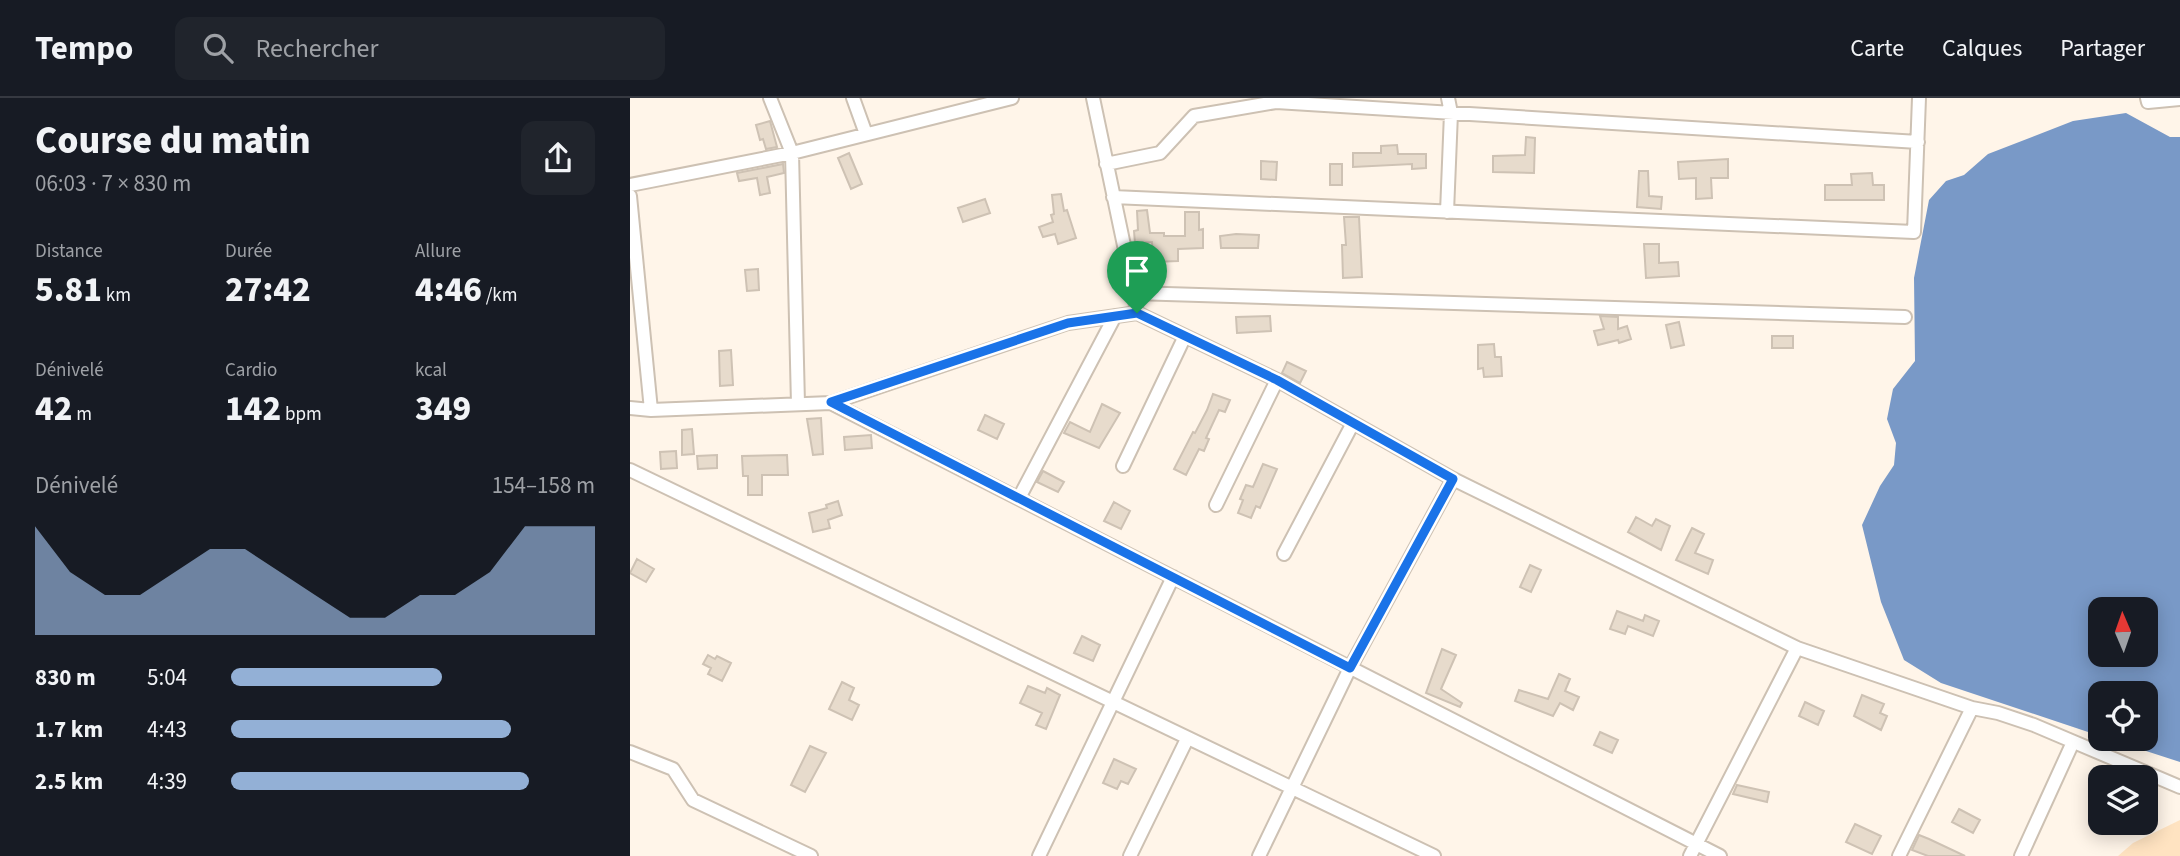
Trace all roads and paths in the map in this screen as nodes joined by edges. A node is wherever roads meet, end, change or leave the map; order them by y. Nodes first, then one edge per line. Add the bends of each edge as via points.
1 (770, 98) edge
2 (853, 98) edge
3 (1012, 98) edge
4 (1093, 98) edge
5 (1303, 98) edge
6 (1448, 98) edge
7 (1919, 98) edge
8 (2147, 98) edge
9 (2180, 99) edge
10 (1276, 102) junction
11 (1451, 113) junction
12 (866, 134) junction
13 (1918, 142) junction
14 (792, 153) junction
15 (1106, 164) junction
16 (630, 185) edge
17 (630, 196) edge
18 (1113, 197) junction
19 (1447, 212) junction
20 (1135, 293) junction
21 (1137, 313) junction
22 (1115, 316) junction
23 (1905, 317) dead end
24 (1185, 336) junction
25 (1277, 380) junction
26 (831, 402) junction
27 (798, 404) junction
28 (630, 408) edge
29 (651, 410) junction
30 (1353, 423) junction
31 (1123, 466) dead end
32 (631, 473) edge
33 (1453, 479) junction
34 (1019, 498) junction
35 (1216, 505) dead end
36 (1284, 554) dead end
37 (1173, 576) junction
38 (1797, 649) junction
39 (1350, 668) junction
40 (1112, 703) junction
41 (1972, 708) junction
42 (1187, 739) junction
43 (2073, 742) junction
44 (630, 752) edge
45 (2180, 787) edge
46 (1292, 789) junction
47 (1693, 850) edge
48 (811, 856) edge
49 (1039, 856) edge
50 (1130, 856) edge
51 (1259, 856) edge
52 (1434, 856) edge
53 (1720, 856) edge
54 (1899, 856) edge
55 (2021, 856) edge

1 - 14 street
2 - 12 street
3 - 12 street
4 - 15 street
5 - 10 street
6 - 11 street
7 - 13 street
8 - 9 street via 2148,102
10 - 11 street
10 - 15 street via 1194,116 1160,153
11 - 13 street
11 - 19 street
12 - 14 street
13 - 19 street via 1914,232
14 - 16 street
14 - 27 street
15 - 18 street
17 - 29 street
18 - 19 street
18 - 20 street
20 - 21 street
20 - 23 street
21 - 22 street
21 - 24 street
22 - 26 street via 1068,323
22 - 34 street
24 - 25 street
24 - 31 street
25 - 30 street
25 - 35 street
26 - 27 street
26 - 34 street
27 - 29 street
28 - 29 street
30 - 33 street
30 - 36 street
32 - 40 street
33 - 38 street
33 - 39 street
34 - 37 street
37 - 39 street
37 - 40 street
38 - 41 street
38 - 47 street
39 - 46 street
39 - 47 street
40 - 42 street
40 - 49 street
41 - 43 street via 2034,725
41 - 54 street
42 - 46 street
42 - 50 street
43 - 45 street
43 - 55 street
44 - 48 street via 673,769 693,800
46 - 51 street
46 - 52 street
47 - 53 street

